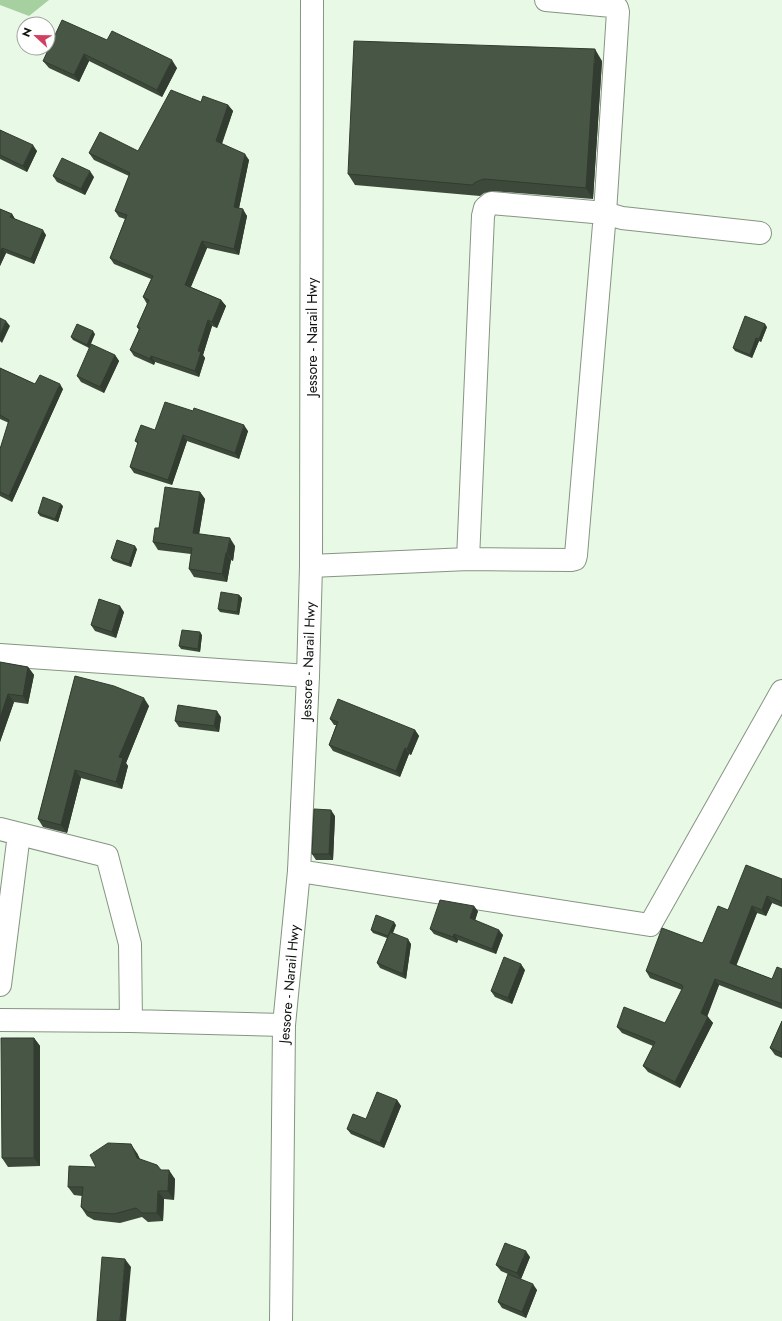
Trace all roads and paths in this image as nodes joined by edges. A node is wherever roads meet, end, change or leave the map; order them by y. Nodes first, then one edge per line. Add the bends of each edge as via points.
1 (312, 0) edge
2 (546, 0) edge
3 (605, 213) junction
4 (760, 233) dead end
5 (468, 559) junction
6 (312, 566) junction
7 (0, 655) edge
8 (308, 676) junction
9 (782, 691) edge
10 (9, 831) edge
11 (299, 871) junction
12 (0, 985) edge
13 (0, 1020) edge
14 (131, 1021) junction
15 (284, 1025) junction
16 (281, 1321) edge

1 - 6 main road, Jessore - Narail Hwy
2 - 3 main road via 612,6 618,12
3 - 4 main road via 622,218
3 - 5 main road via 575,559
3 - 5 main road via 491,203 484,208
5 - 6 main road
6 - 8 main road, Jessore - Narail Hwy
7 - 8 main road
8 - 11 main road, Jessore - Narail Hwy
9 - 11 main road via 650,924
10 - 12 main road
10 - 14 main road via 107,856 130,944
11 - 15 main road, Jessore - Narail Hwy
13 - 14 main road
14 - 15 main road
15 - 16 main road, Jessore - Narail Hwy

